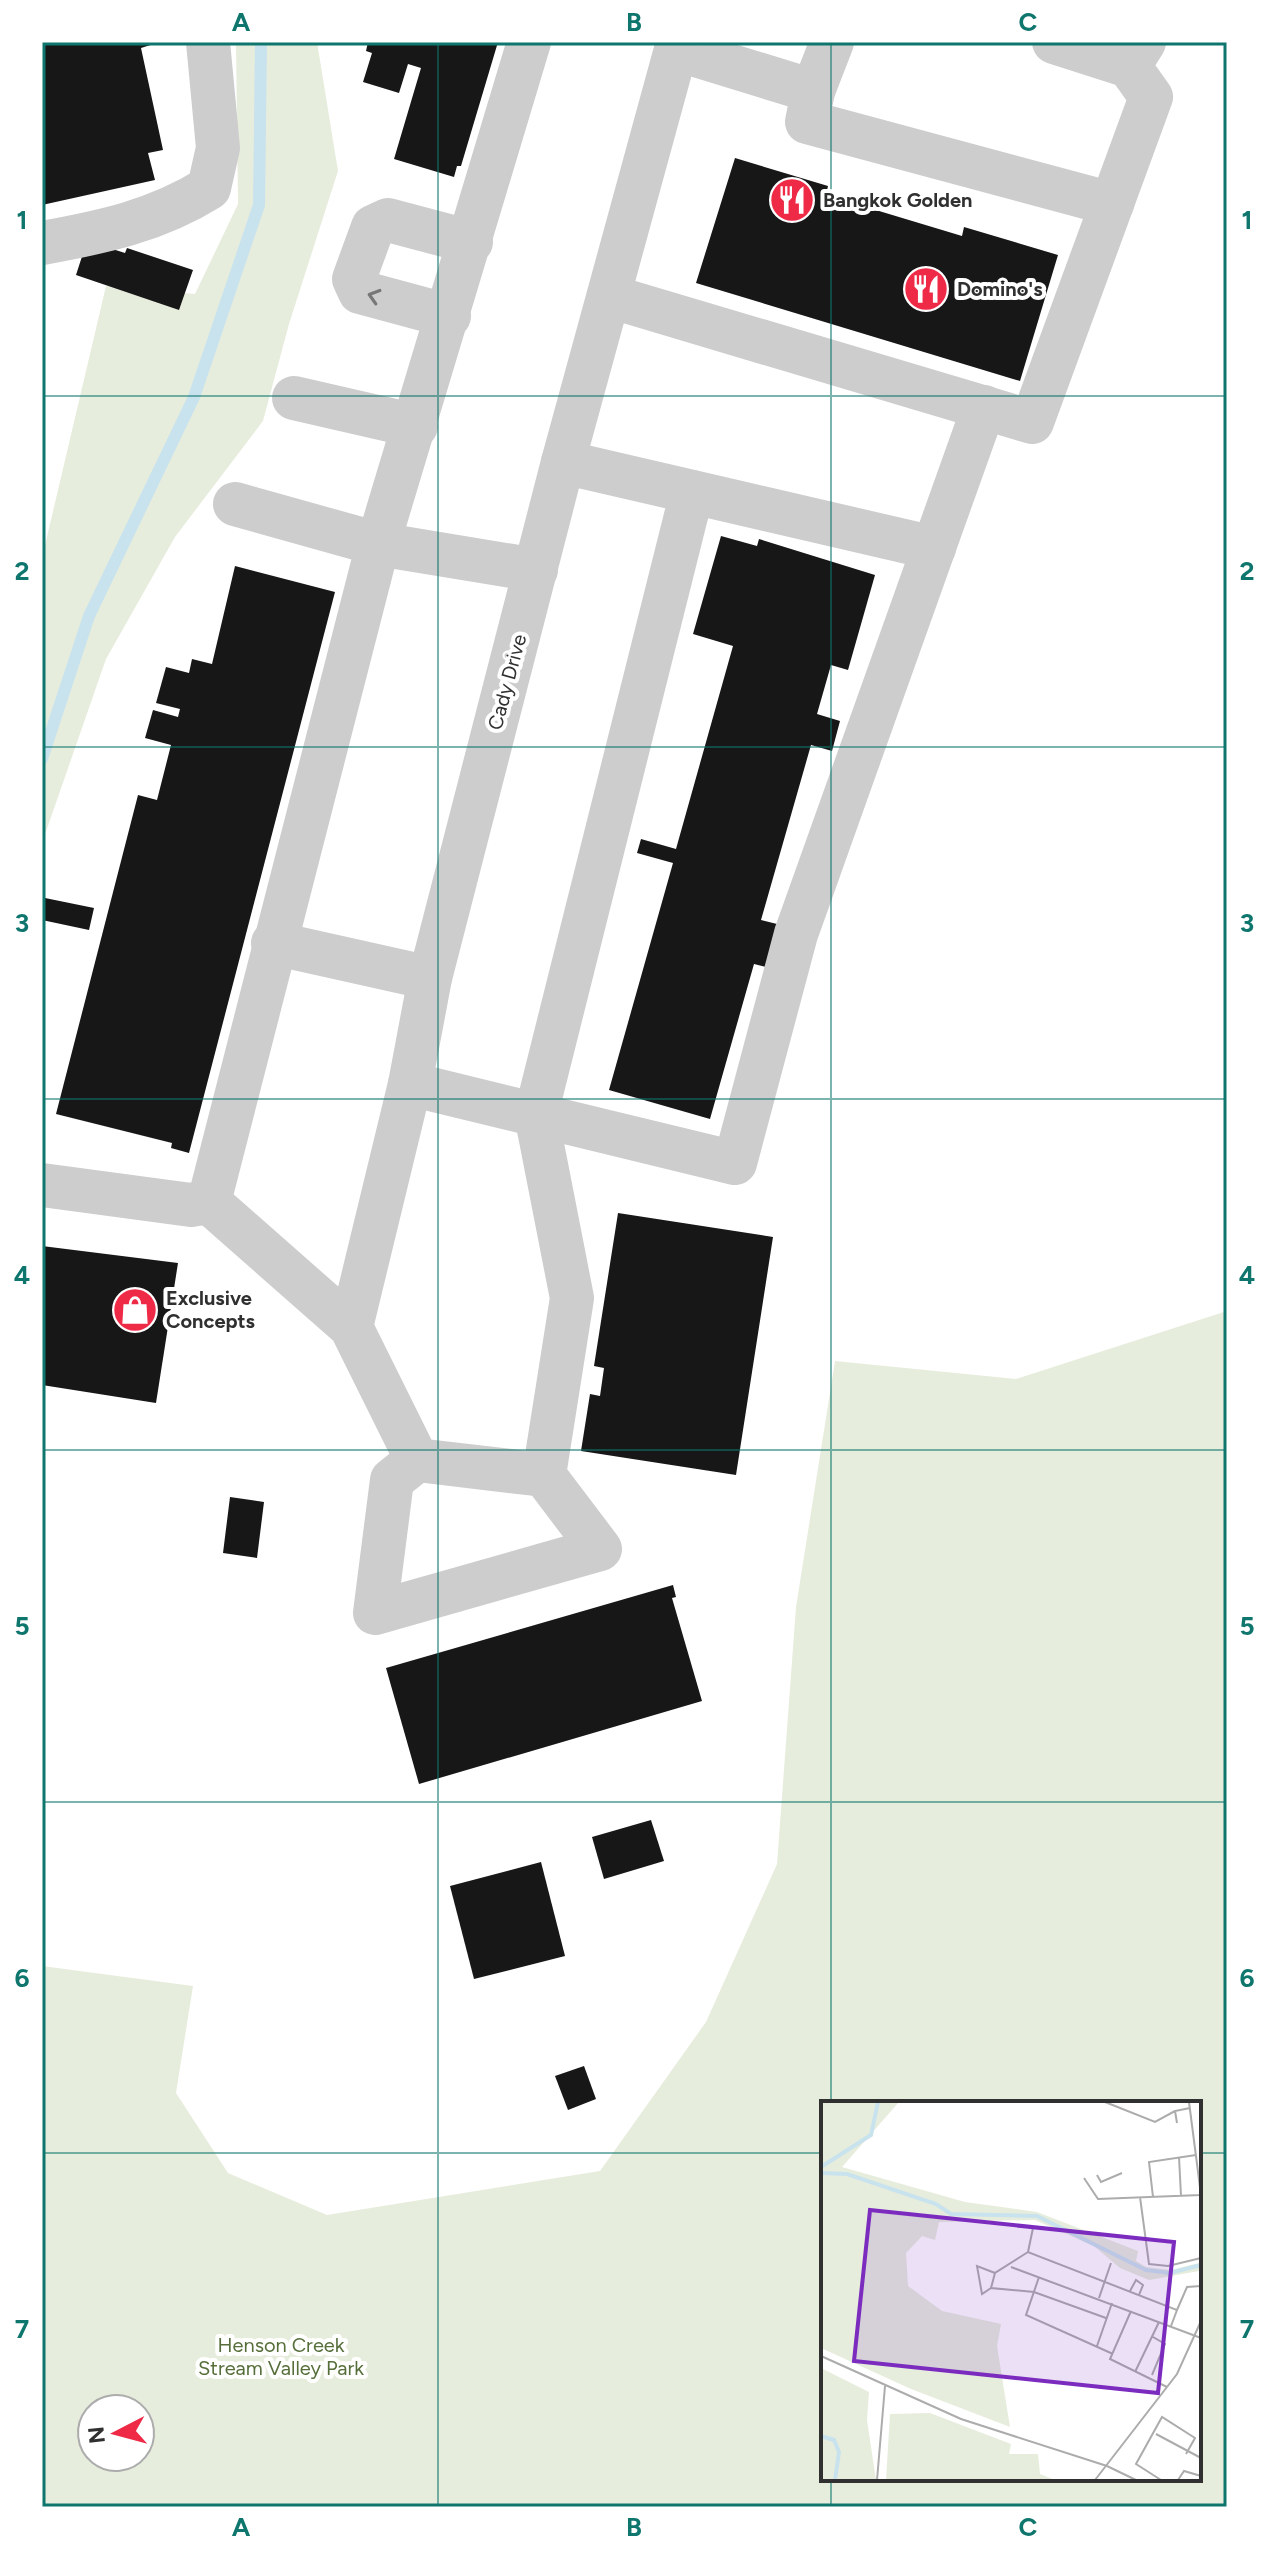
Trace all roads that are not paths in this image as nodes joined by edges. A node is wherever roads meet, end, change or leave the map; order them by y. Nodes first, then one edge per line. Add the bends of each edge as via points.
1 (208, 42) edge
2 (529, 42) edge
3 (832, 42) edge
4 (1054, 42) edge
5 (677, 46) edge
6 (1136, 54) edge
7 (813, 91) junction
8 (1112, 204) junction
9 (471, 242) junction
10 (42, 243) edge
11 (609, 296) junction
12 (449, 316) junction
13 (294, 398) dead end
14 (984, 407) junction
15 (416, 426) junction
16 (563, 462) junction
17 (692, 492) junction
18 (235, 504) dead end
19 (378, 544) junction
20 (934, 548) junction
21 (536, 570) junction
22 (273, 943) junction
23 (430, 978) junction
24 (410, 1084) junction
25 (536, 1114) junction
26 (42, 1185) edge
27 (209, 1202) junction
28 (351, 1327) junction
29 (417, 1460) junction
30 (544, 1475) junction

1 - 10 street via 218,148 209,188 179,207 121,229
2 - 9 street
3 - 7 street
4 - 6 street
5 - 7 street
5 - 11 street, Cady Drive
6 - 8 street via 1151,97
7 - 8 street via 807,122
8 - 14 street via 1032,422
9 - 12 street
12 -> 9 street via 360,292 354,279 373,227 388,220
11 - 14 street
11 - 16 street, Cady Drive
12 - 15 street
13 - 15 street
14 - 20 street
15 - 19 street
16 - 17 street
16 - 21 street, Cady Drive
17 - 20 street
17 - 25 street
18 - 19 street
19 - 21 street
19 - 22 street
20 - 25 street via 796,934 735,1163
21 - 23 street, Cady Drive
22 - 23 street
22 - 27 street
23 - 24 street, Cady Drive
24 - 25 street
24 - 28 street, Cady Drive
25 - 30 street via 572,1298
26 - 27 street via 191,1205
27 - 28 street
28 - 29 street
29 - 30 street
29 - 30 street via 392,1480 375,1613 600,1549

